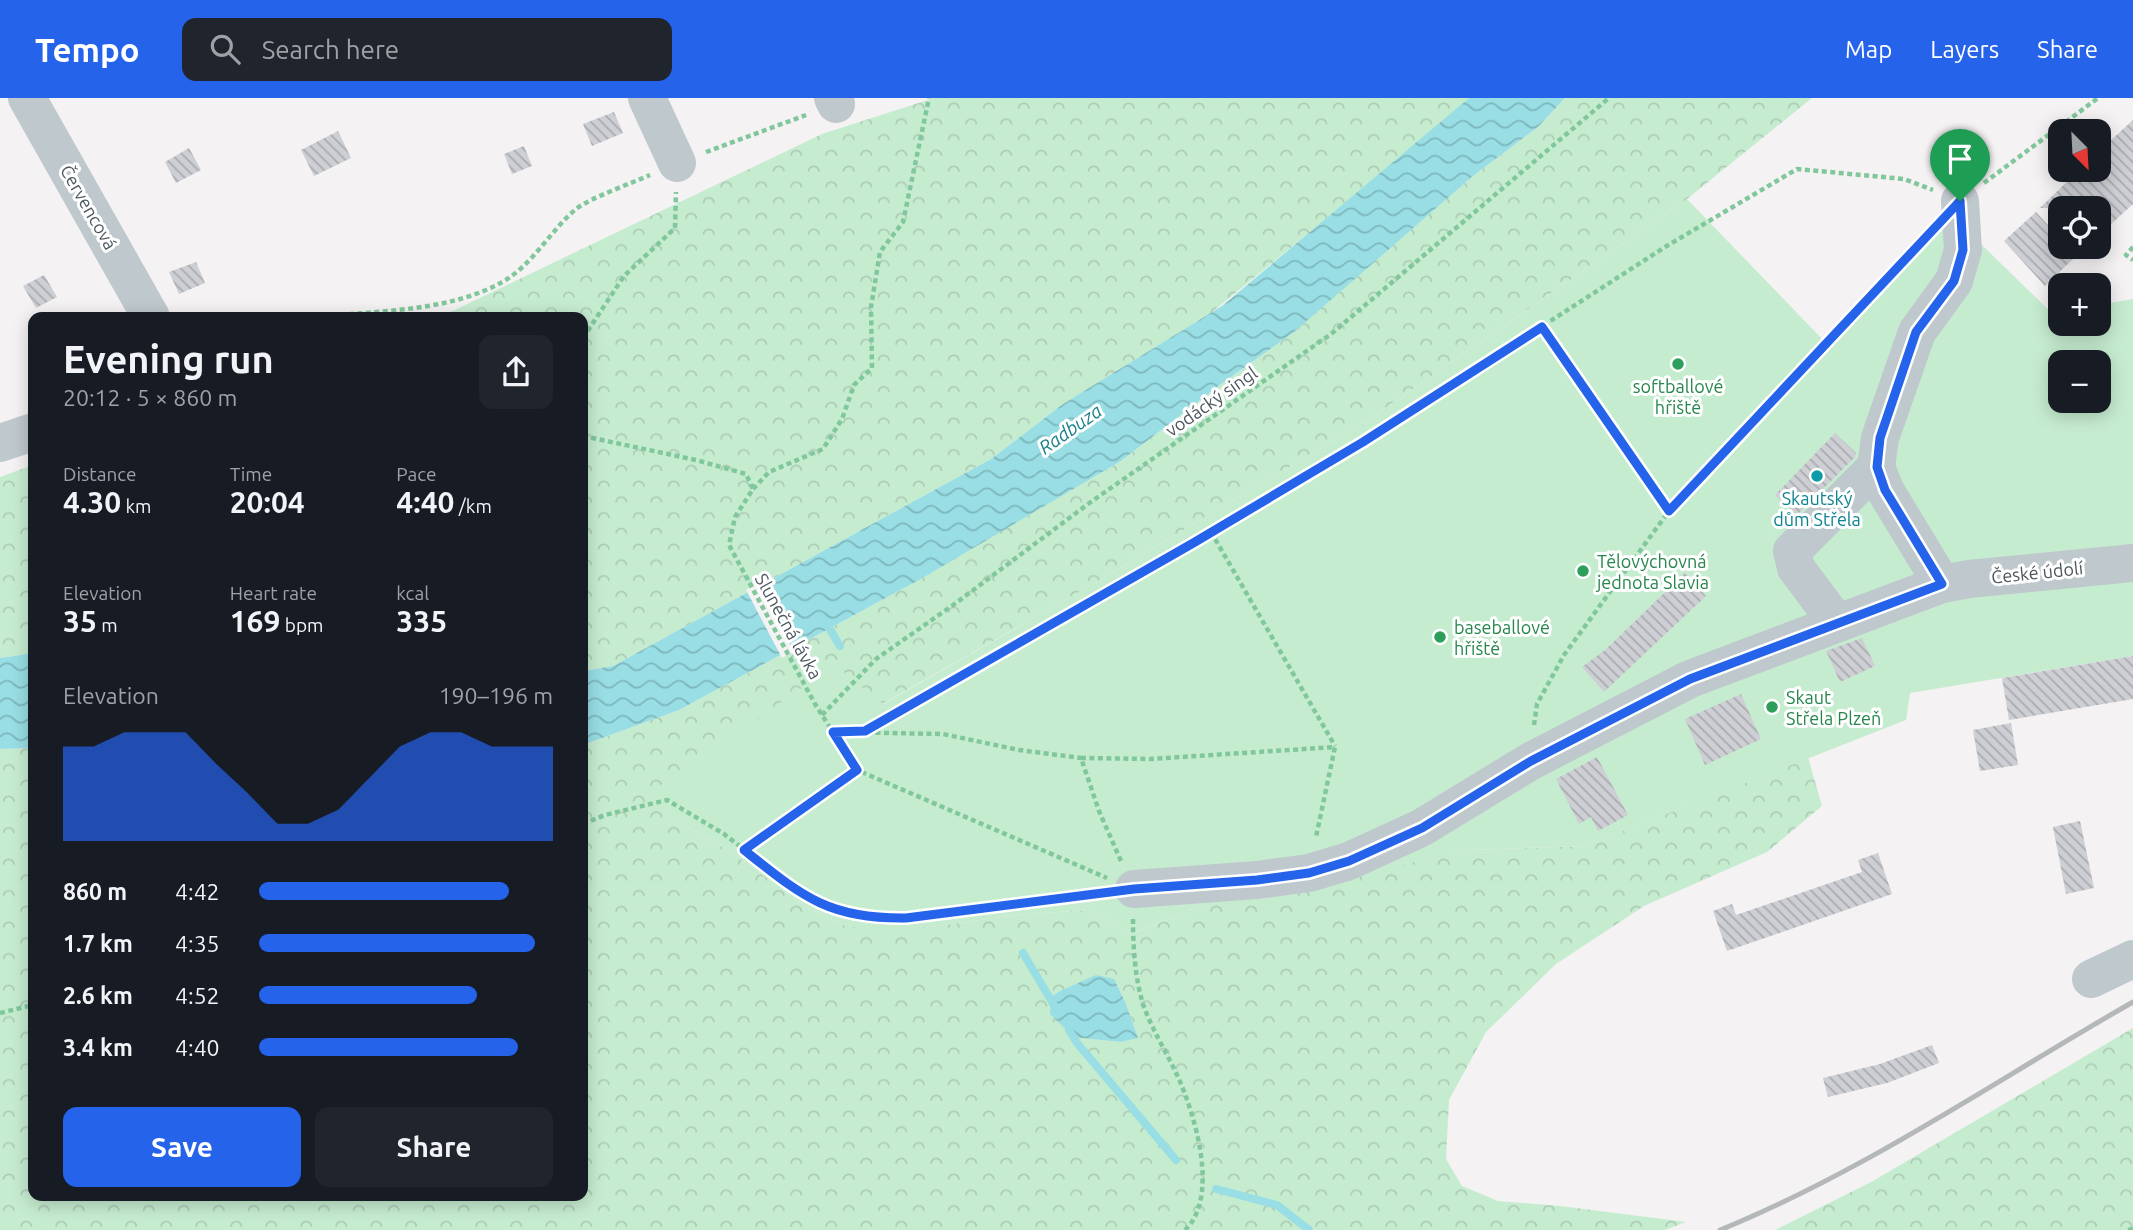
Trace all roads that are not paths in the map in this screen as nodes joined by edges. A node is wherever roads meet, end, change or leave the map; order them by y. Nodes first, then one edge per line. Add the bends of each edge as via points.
1 (27, 98) edge
2 (647, 98) edge
3 (677, 163) road end
4 (1960, 201) road end
5 (148, 312) edge
6 (28, 434) edge
7 (0, 443) edge
8 (1877, 467) junction
9 (2133, 563) edge
10 (1942, 584) junction
11 (1837, 623) junction
12 (1134, 889) road end
13 (2133, 959) edge
14 (2091, 978) dead end

1 - 5 street, Červencová
2 - 3 street
4 - 8 street via 1963,250 1954,281 1916,332 1880,438
6 - 7 street
8 - 10 street via 1885,490
8 - 11 street via 1791,551 1796,568
9 - 10 street, České údolí
10 - 11 street, České údolí
11 - 12 street, České údolí via 1690,679 1531,761 1422,828 1349,861 1309,873 1257,880
13 - 14 street

